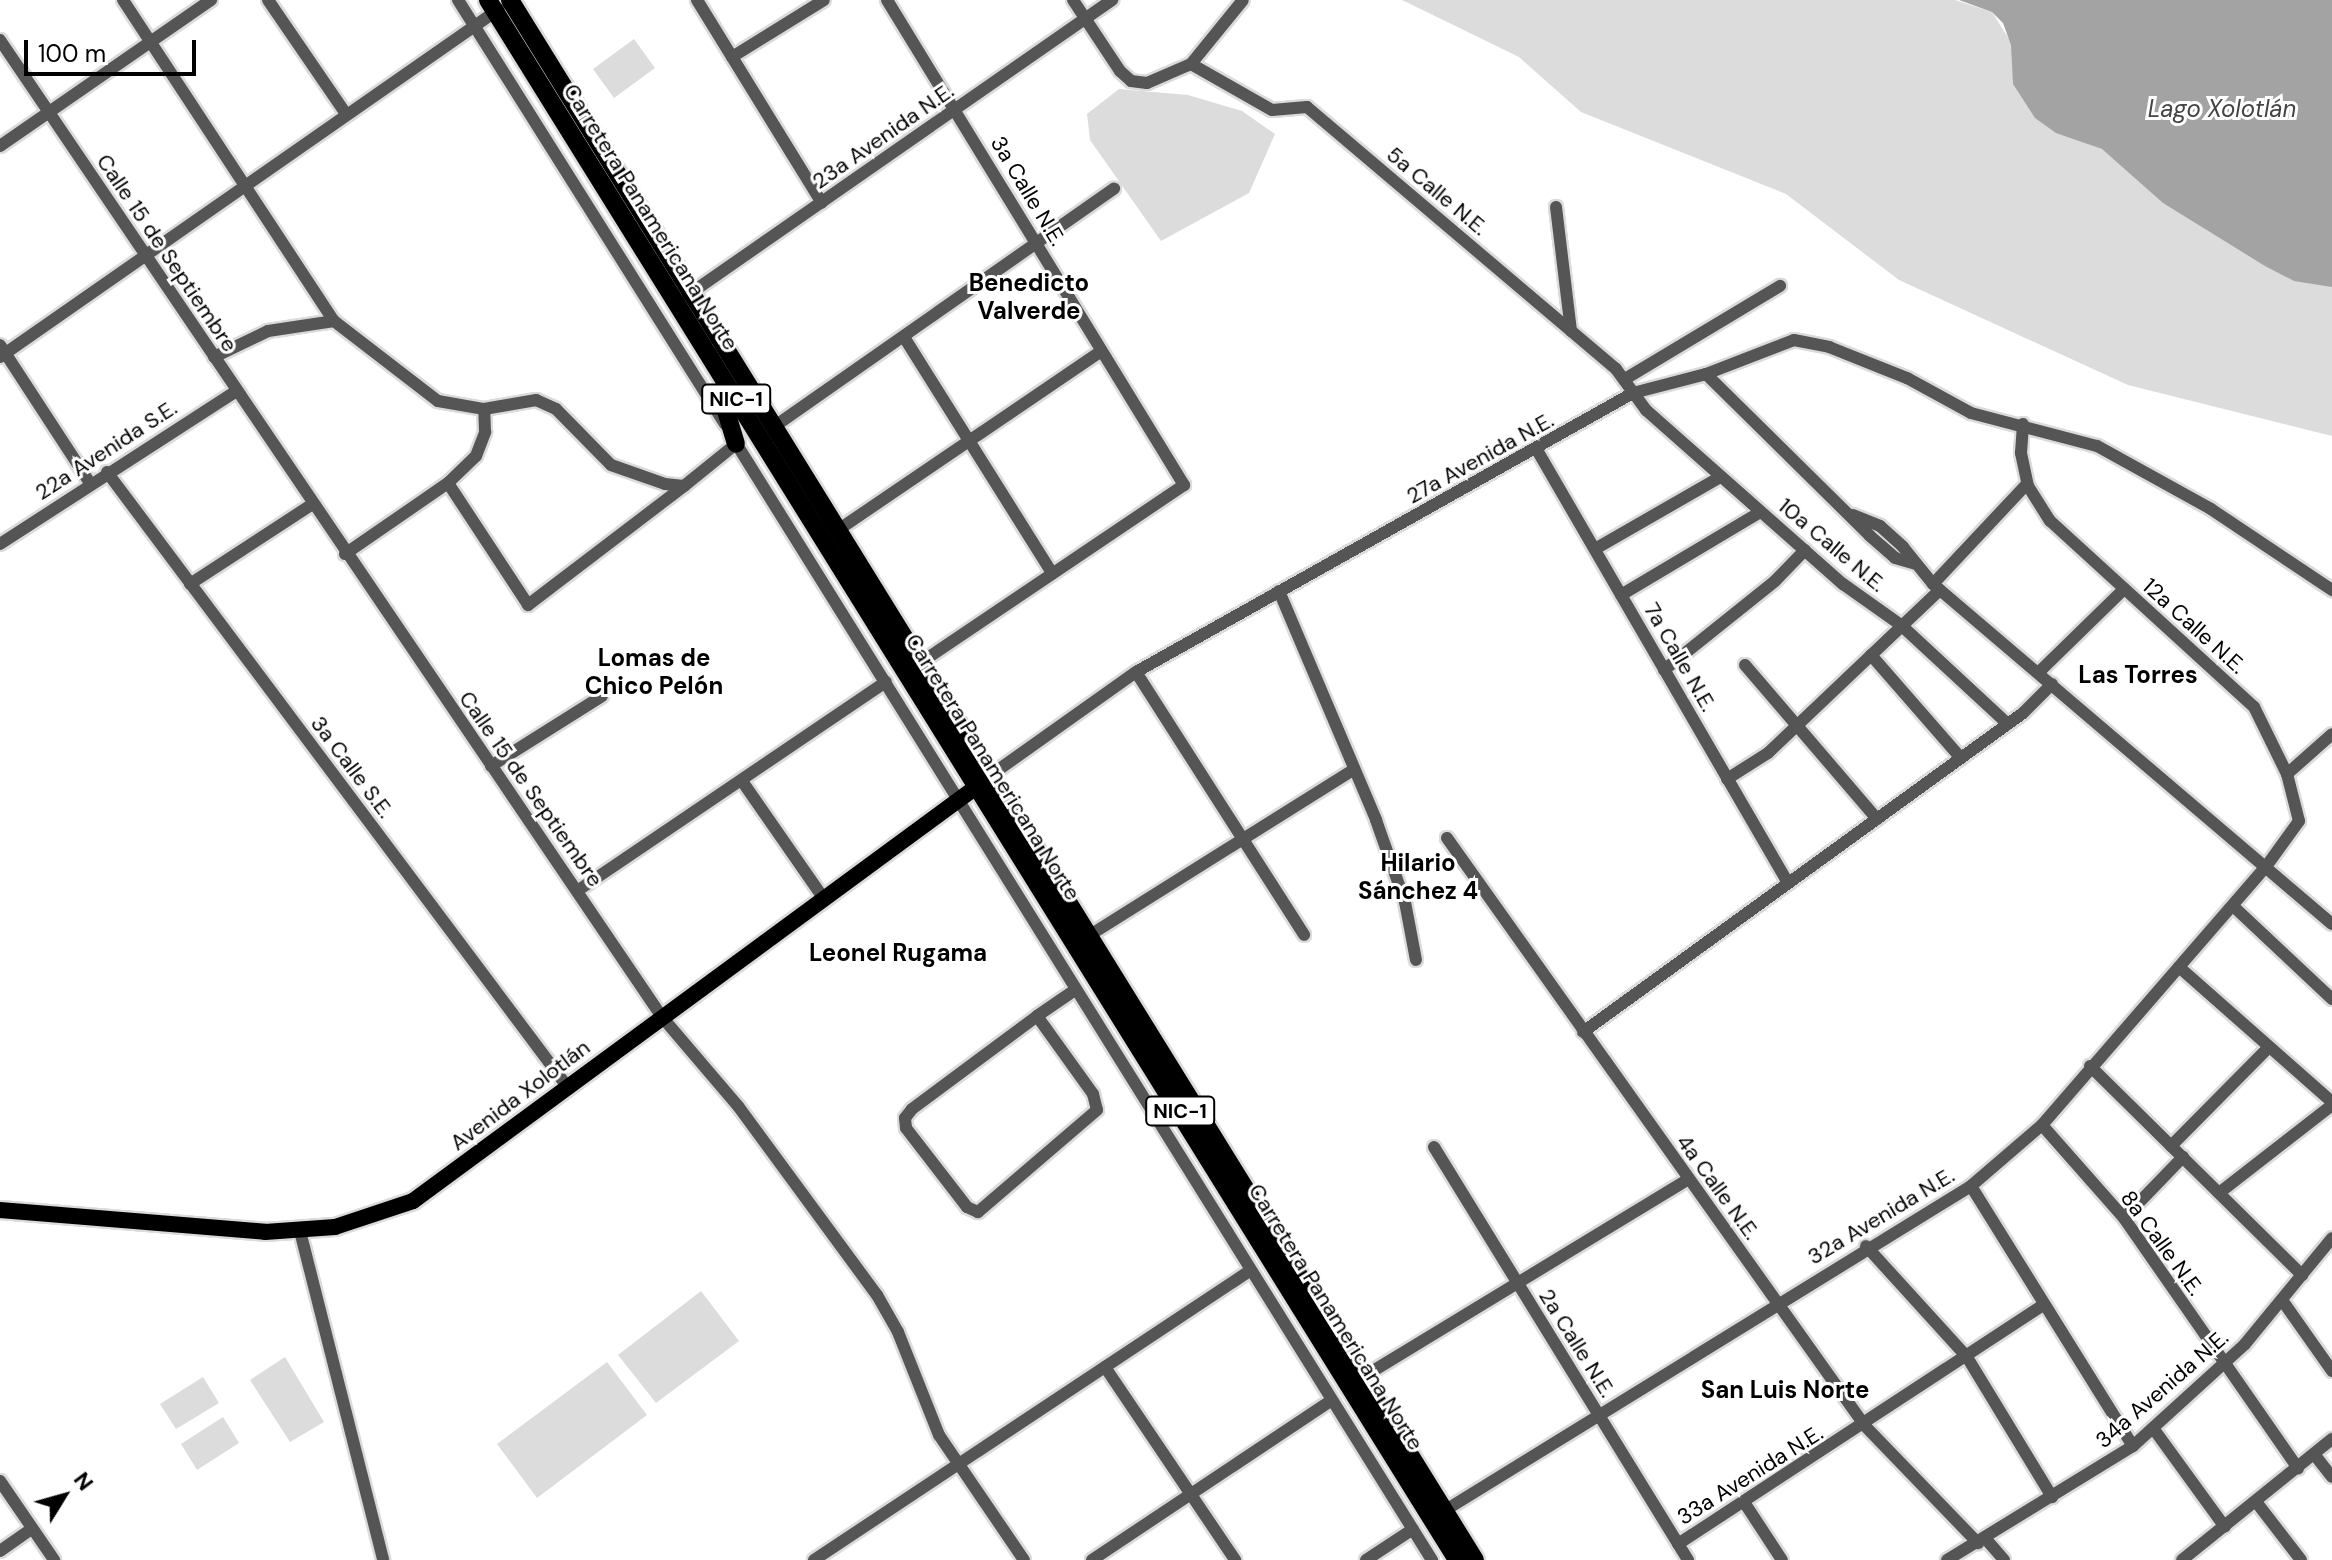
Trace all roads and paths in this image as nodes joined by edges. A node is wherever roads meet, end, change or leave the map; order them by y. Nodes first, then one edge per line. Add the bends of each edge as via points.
1 (123, 0) edge
2 (211, 0) edge
3 (268, 0) edge
4 (458, 0) edge
5 (697, 0) edge
6 (824, 0) edge
7 (887, 0) edge
8 (1073, 0) edge
9 (1112, 0) edge
10 (1243, 0) edge
11 (502, 2) edge
12 (1084, 18) junction
13 (474, 26) junction
14 (0, 40) edge
15 (151, 42) junction
16 (732, 57) junction
17 (1191, 64) junction
18 (955, 108) junction
19 (48, 112) junction
20 (346, 114) junction
21 (0, 146) edge
22 (244, 184) junction
23 (1114, 189) dead end
24 (822, 203) junction
25 (1556, 207) dead end
26 (1037, 245) junction
27 (144, 254) junction
28 (1780, 286) dead end
29 (683, 299) junction
30 (334, 321) junction
31 (1571, 331) junction
32 (904, 337) junction
33 (1101, 351) junction
34 (2, 352) edge
35 (214, 357) junction
36 (1706, 374) junction
37 (1625, 379) junction
38 (235, 392) junction
39 (1633, 393) junction
40 (484, 409) junction
41 (2023, 424) junction
42 (775, 426) junction
43 (968, 440) junction
44 (736, 444) junction
45 (1537, 450) junction
46 (107, 472) junction
47 (1720, 477) junction
48 (90, 483) junction
49 (448, 483) junction
50 (2027, 484) junction
51 (684, 486) junction
52 (311, 505) junction
53 (1760, 512) junction
54 (838, 530) junction
55 (0, 544) edge
56 (1595, 549) junction
57 (1805, 550) junction
58 (345, 554) junction
59 (1052, 573) junction
60 (190, 584) junction
61 (1937, 587) junction
62 (2124, 589) junction
63 (2332, 590) edge
64 (1279, 591) junction
65 (1621, 595) junction
66 (1902, 626) junction
67 (1871, 655) junction
68 (922, 662) junction
69 (1745, 665) dead end
70 (1664, 670) junction
71 (1136, 672) junction
72 (2039, 672) junction
73 (886, 682) junction
74 (2052, 684) junction
75 (602, 696) dead end
76 (2008, 724) junction
77 (1798, 725) junction
78 (2332, 734) edge
79 (1961, 758) junction
80 (491, 766) junction
81 (1353, 770) junction
82 (2287, 774) junction
83 (1727, 779) junction
84 (742, 781) junction
85 (984, 781) junction
86 (960, 801) junction
87 (1877, 819) junction
88 (1242, 836) junction
89 (1447, 838) dead end
90 (2265, 868) junction
91 (1788, 883) junction
92 (577, 891) junction
93 (824, 899) junction
94 (2233, 906) junction
95 (2332, 924) edge
96 (1090, 935) junction
97 (1304, 935) dead end
98 (1416, 960) dead end
99 (2179, 967) junction
100 (1075, 990) junction
101 (2332, 999) edge
102 (1037, 1016) junction
103 (662, 1017) junction
104 (1583, 1032) junction
105 (2269, 1047) junction
106 (2090, 1066) junction
107 (566, 1085) junction
108 (2332, 1104) edge
109 (2042, 1125) junction
110 (2171, 1146) junction
111 (1434, 1147) dead end
112 (2183, 1157) junction
113 (1687, 1180) junction
114 (1971, 1186) junction
115 (2219, 1193) junction
116 (1, 1207) edge
117 (2124, 1218) junction
118 (300, 1231) junction
119 (2332, 1238) edge
120 (1866, 1246) junction
121 (1251, 1270) junction
122 (2302, 1275) junction
123 (1515, 1281) junction
124 (2282, 1300) junction
125 (1779, 1301) junction
126 (2042, 1306) junction
127 (1967, 1357) junction
128 (2223, 1364) junction
129 (1105, 1367) junction
130 (2332, 1371) edge
131 (1363, 1377) junction
132 (1332, 1400) junction
133 (1597, 1414) junction
134 (1865, 1426) junction
135 (2153, 1428) junction
136 (1382, 1437) junction
137 (2332, 1439) edge
138 (2133, 1446) junction
139 (2314, 1454) junction
140 (958, 1464) junction
141 (2298, 1468) junction
142 (2332, 1477) edge
143 (0, 1481) edge
144 (1191, 1492) junction
145 (2052, 1497) junction
146 (1395, 1499) junction
147 (1744, 1502) junction
148 (2257, 1503) junction
149 (1444, 1511) junction
150 (2225, 1527) junction
151 (32, 1529) junction
152 (1413, 1529) junction
153 (1982, 1540) junction
154 (1678, 1544) junction
155 (0, 1551) edge
156 (54, 1560) edge
157 (383, 1560) edge
158 (814, 1560) edge
159 (1024, 1560) edge
160 (1092, 1560) edge
161 (1235, 1560) edge
162 (1366, 1560) edge
163 (1432, 1560) edge
164 (1457, 1560) edge
165 (1475, 1560) edge
166 (1688, 1560) edge
167 (1782, 1560) edge
168 (1947, 1560) edge
169 (2004, 1560) edge
170 (2182, 1560) edge
171 (2301, 1560) edge

1 - 15 street
2 - 15 street
3 - 20 street
4 - 13 street
5 - 16 street
6 - 16 street
7 - 18 street, 3a Calle N.E.
8 - 12 street
9 - 12 street, 23a Avenida N.E.
10 - 17 street
11 - 13 street
11 - 29 highway, Carretera Panamericana Norte / NIC-1
11 - 29 highway, Carretera Panamericana Norte / NIC-1 via 541,50
12 - 17 street via 1131,81 1163,80
12 - 18 street, 23a Avenida N.E.
13 - 20 street
13 - 44 street
14 - 19 street, Calle 15 de Septiembre
15 - 19 street
15 - 22 street
16 - 24 street
17 - 31 street, 5a Calle N.E. via 1272,110 1307,107
18 - 24 street, 23a Avenida N.E.
18 - 26 street, 3a Calle N.E.
19 - 21 street
19 - 27 street, Calle 15 de Septiembre
20 - 22 street
22 - 27 street
22 - 30 street
23 - 26 street
24 - 29 street, 23a Avenida N.E.
25 - 31 street
26 - 32 street
26 - 33 street, 3a Calle N.E.
27 - 34 street
27 - 35 street, Calle 15 de Septiembre
28 - 37 street
29 - 42 highway, Carretera Panamericana Norte / NIC-1
29 - 44 highway via 684,332 722,394
29 - 85 highway, Carretera Panamericana Norte / NIC-1
30 - 35 street via 268,331
30 - 40 street via 438,401
31 - 37 street, 5a Calle N.E.
32 - 42 street
32 - 43 street
33 - 43 street
33 - 59 street, 3a Calle N.E. via 1184,485
34 - 48 street
35 - 38 street, Calle 15 de Septiembre
36 - 39 street, 27a Avenida N.E.
36 - 41 street, 27a Avenida N.E. via 1794,340 1829,347 1907,378 1971,413
36 - 61 street via 1895,558 1913,563
37 - 39 street, 5a Calle N.E.
38 - 46 street, 22a Avenida S.E.
38 - 52 street, Calle 15 de Septiembre
39 - 45 street, 27a Avenida N.E.
39 - 47 street, 10a Calle N.E.
40 - 49 street via 485,432 476,456
40 - 51 street via 536,400 556,409 611,465 638,477
41 - 50 street, 12a Calle N.E.
41 - 63 street, 27a Avenida N.E. via 2097,446 2224,516
42 - 54 highway, Carretera Panamericana Norte / NIC-1
43 - 54 street
43 - 59 street
44 - 51 street
44 - 73 street
45 - 56 street, 7a Calle N.E.
45 - 64 street, 27a Avenida N.E.
46 - 48 street, 22a Avenida S.E.
46 - 60 street, 3a Calle S.E.
47 - 53 street, 10a Calle N.E.
47 - 56 street
48 - 55 street, 22a Avenida S.E.
49 - 51 street via 528,605
49 - 58 street
50 - 61 street
50 - 62 street, 12a Calle N.E. via 2050,521
52 - 58 street, Calle 15 de Septiembre
52 - 60 street
53 - 57 street, 10a Calle N.E.
53 - 65 street
54 - 68 highway, Carretera Panamericana Norte / NIC-1
56 - 65 street, 7a Calle N.E.
57 - 66 street, 10a Calle N.E.
57 - 70 street via 1775,581
58 - 80 street, Calle 15 de Septiembre
59 - 68 street
60 - 107 street, 3a Calle S.E.
61 - 66 street
61 - 72 street
62 - 72 street
62 - 82 street, 12a Calle N.E. via 2254,707
64 - 71 street, 27a Avenida N.E.
64 - 81 street
65 - 70 street, 7a Calle N.E.
66 - 67 street
66 - 76 street, 10a Calle N.E.
67 - 77 street
67 - 79 street
68 - 85 highway, Carretera Panamericana Norte / NIC-1
69 - 77 street
70 - 83 street, 7a Calle N.E.
71 - 85 street, 27a Avenida N.E.
71 - 88 street
72 - 74 street
73 - 84 street
73 - 86 street
74 - 76 street
74 - 90 street
75 - 80 street
76 - 79 street
77 - 83 street via 1768,753
77 - 87 street
78 - 82 street
79 - 87 street
80 - 92 street, Calle 15 de Septiembre
81 - 88 street
81 - 98 street via 1405,902
82 - 90 street, 12a Calle N.E. via 2299,821
83 - 91 street, 7a Calle N.E.
84 - 92 street
84 - 93 street
85 - 86 main road, Avenida Xolotlán
85 - 96 highway, Carretera Panamericana Norte / NIC-1
85 - 136 highway, Carretera Panamericana Norte / NIC-1
86 - 93 main road, Avenida Xolotlán
86 - 100 street
87 - 91 street
88 - 96 street
88 - 97 street
89 - 104 street, 4a Calle N.E.
90 - 94 street, 32a Avenida N.E.
90 - 95 street
91 - 104 street
92 - 103 street, Calle 15 de Septiembre
93 - 103 main road, Avenida Xolotlán
94 - 99 street, 32a Avenida N.E.
94 - 101 street
96 - 131 highway, Carretera Panamericana Norte / NIC-1
99 - 105 street
99 - 106 street, 32a Avenida N.E.
100 - 102 street
100 - 121 street
102 - 102 street via 905,1118 906,1128 958,1196 978,1212 1097,1110 1093,1094
103 - 107 main road, Avenida Xolotlán
103 - 140 street, Calle 15 de Septiembre via 738,1106 877,1295 904,1346 939,1435
104 - 113 street, 4a Calle N.E.
105 - 108 street
105 - 110 street
106 - 109 street, 32a Avenida N.E.
106 - 110 street
107 - 118 main road, Avenida Xolotlán via 413,1201 335,1227
108 - 115 street
109 - 114 street, 32a Avenida N.E.
109 - 117 street, 8a Calle N.E.
110 - 112 street
111 - 123 street, 2a Calle N.E.
112 - 115 street
112 - 117 street
113 - 123 street
113 - 125 street, 4a Calle N.E.
114 - 120 street, 32a Avenida N.E.
114 - 126 street
115 - 122 street
116 - 118 main road, Avenida Xolotlán via 217,1231
117 - 128 street, 8a Calle N.E.
118 - 157 street
119 - 122 street, 34a Avenida N.E.
120 - 125 street, 32a Avenida N.E.
120 - 127 street
121 - 129 street
121 - 132 street
122 - 124 street, 34a Avenida N.E.
123 - 131 street
123 - 133 street, 2a Calle N.E.
124 - 128 street, 34a Avenida N.E.
124 - 130 street
125 - 133 street, 32a Avenida N.E.
125 - 134 street, 4a Calle N.E.
126 - 127 street, 33a Avenida N.E.
126 - 138 street
127 - 134 street, 33a Avenida N.E.
127 - 145 street
128 - 135 street, 34a Avenida N.E.
128 - 141 street, 8a Calle N.E.
129 - 140 street
129 - 144 street
131 - 149 highway, Carretera Panamericana Norte / NIC-1
132 - 144 street
132 - 146 street
133 - 149 street, 32a Avenida N.E.
133 - 154 street, 2a Calle N.E.
134 - 147 street, 33a Avenida N.E.
134 - 153 street, 4a Calle N.E.
135 - 138 street, 34a Avenida N.E.
135 - 150 street
136 - 146 street
136 - 164 highway, Carretera Panamericana Norte / NIC-1
137 - 139 street
138 - 145 street, 34a Avenida N.E.
139 - 141 street
139 - 142 street
140 - 158 street
140 - 159 street, Calle 15 de Septiembre
141 - 148 street
143 - 151 street
144 - 160 street
144 - 161 street
145 - 153 street, 34a Avenida N.E.
146 - 152 street
147 - 154 street, 33a Avenida N.E.
147 - 167 street
148 - 150 street
148 - 171 street
149 - 165 highway, Carretera Panamericana Norte / NIC-1
150 - 170 street
151 - 155 street
151 - 156 street
152 - 162 street
152 - 163 street
153 - 168 street, 34a Avenida N.E.
153 - 169 street, 4a Calle N.E.
154 - 166 street, 2a Calle N.E.

